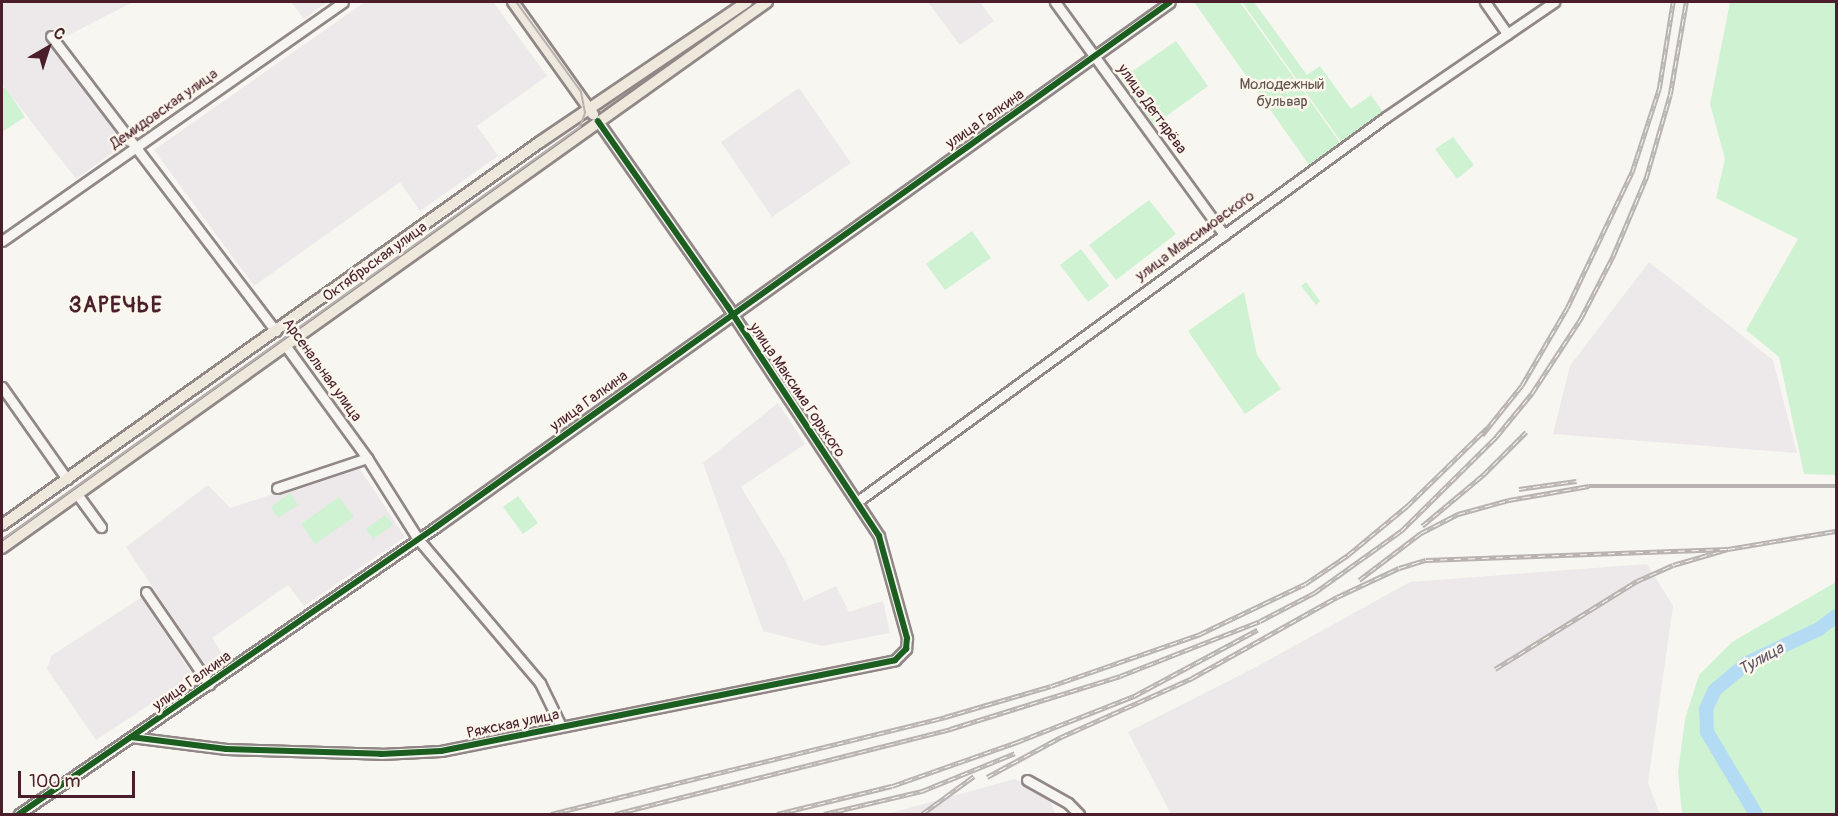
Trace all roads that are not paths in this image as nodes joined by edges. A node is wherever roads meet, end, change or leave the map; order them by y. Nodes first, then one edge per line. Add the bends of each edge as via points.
1 (343, 2) edge
2 (513, 2) edge
3 (747, 2) edge
4 (767, 2) edge
5 (1056, 2) edge
6 (1170, 2) edge
7 (1485, 2) edge
8 (1554, 2) edge
9 (1507, 34) junction
10 (51, 36) dead end
11 (1096, 58) junction
12 (591, 110) junction
13 (598, 121) junction
14 (137, 147) junction
15 (1224, 235) junction
16 (2, 241) edge
17 (733, 315) junction
18 (276, 331) junction
19 (285, 345) junction
20 (2, 387) edge
21 (367, 458) junction
22 (67, 479) junction
23 (277, 488) dead end
24 (77, 494) junction
25 (858, 501) junction
26 (2, 525) edge
27 (101, 527) dead end
28 (418, 539) junction
29 (2, 548) edge
30 (146, 592) dead end
31 (895, 660) joint
32 (209, 684) junction
33 (561, 726) junction
34 (131, 737) junction
35 (1027, 780) dead end
36 (19, 814) edge
37 (1079, 814) edge

1 - 14 street, Демидовская улица
2 - 12 main road, улица Максима Горького
3 - 12 main road, Октябрьская улица
4 - 13 main road, Октябрьская улица
5 - 11 street, улица Дегтярёва
6 - 11 street, улица Галкина
7 - 9 street
8 - 9 street, улица Максимовского
9 - 15 street, улица Максимовского
10 - 14 street, Арсенальная улица
11 - 15 street, улица Дегтярёва
11 - 17 street, улица Галкина
12 - 13 main road, улица Максима Горького
12 - 18 main road, Октябрьская улица
13 - 17 street, улица Максима Горького
13 - 19 main road, Октябрьская улица
14 - 16 street, Демидовская улица
14 - 18 street, Арсенальная улица
15 - 25 street, улица Максимовского
17 - 25 street, улица Максима Горького
17 - 28 street, улица Галкина
18 - 19 main road, Арсенальная улица
18 - 22 main road, Октябрьская улица
19 - 21 street, Арсенальная улица
19 - 24 main road, Октябрьская улица
20 - 22 street
21 - 23 street
21 - 28 street, Арсенальная улица
22 - 24 main road
22 - 26 main road, Октябрьская улица
24 - 27 street
24 - 29 main road, Октябрьская улица
25 - 31 street, улица Максима Горького via 884,547 907,638 906,649
28 - 32 street, улица Галкина
28 - 33 street, Арсенальная улица via 540,683
30 - 32 street
31 - 33 street, Ряжская улица
32 - 34 street, улица Галкина
33 - 34 street, Ряжская улица via 485,744 410,753 220,749
34 - 36 street, улица Галкина
35 - 37 street via 1068,803

